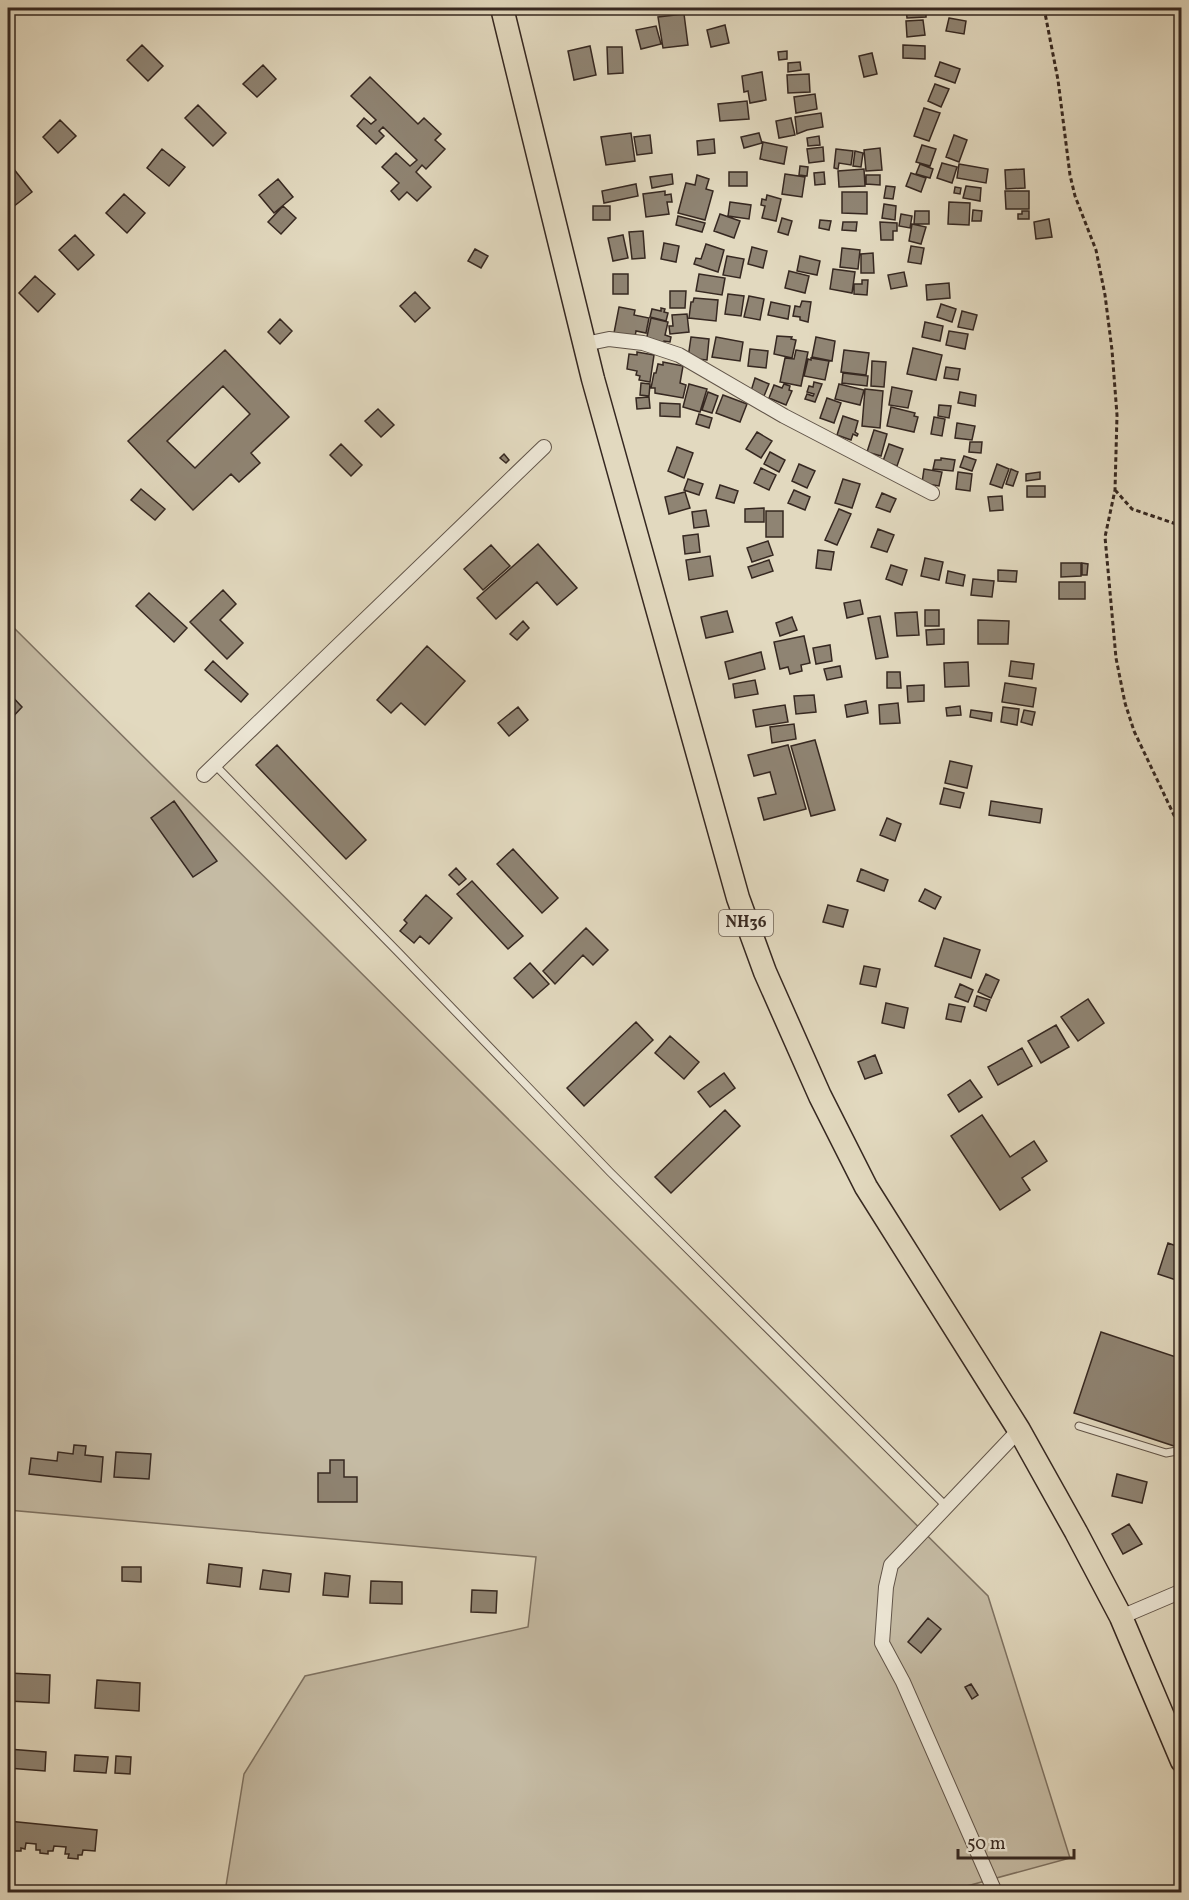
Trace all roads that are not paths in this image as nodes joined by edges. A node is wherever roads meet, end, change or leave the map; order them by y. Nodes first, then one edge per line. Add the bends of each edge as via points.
1 (502, 8) edge
2 (585, 344) junction
3 (544, 447) dead end
4 (932, 493) dead end
5 (215, 765) junction
6 (204, 776) dead end
7 (1078, 1426) dead end
8 (1019, 1430) junction
9 (1182, 1450) edge
10 (947, 1507) junction
11 (1182, 1591) edge
12 (1121, 1617) junction
13 (1182, 1761) edge
14 (995, 1893) edge

1 - 2 highway, NH36
2 - 4 street via 609,339 643,343 679,355 784,416
2 - 8 highway, NH36 via 738,898 765,972 866,1187
3 - 5 street
5 - 6 street
5 - 10 lane via 610,1172
7 - 9 lane via 1166,1453
8 - 10 street
8 - 12 highway, NH36
10 - 14 street via 891,1565 882,1643 903,1682
11 - 12 street
12 - 13 highway, NH36

